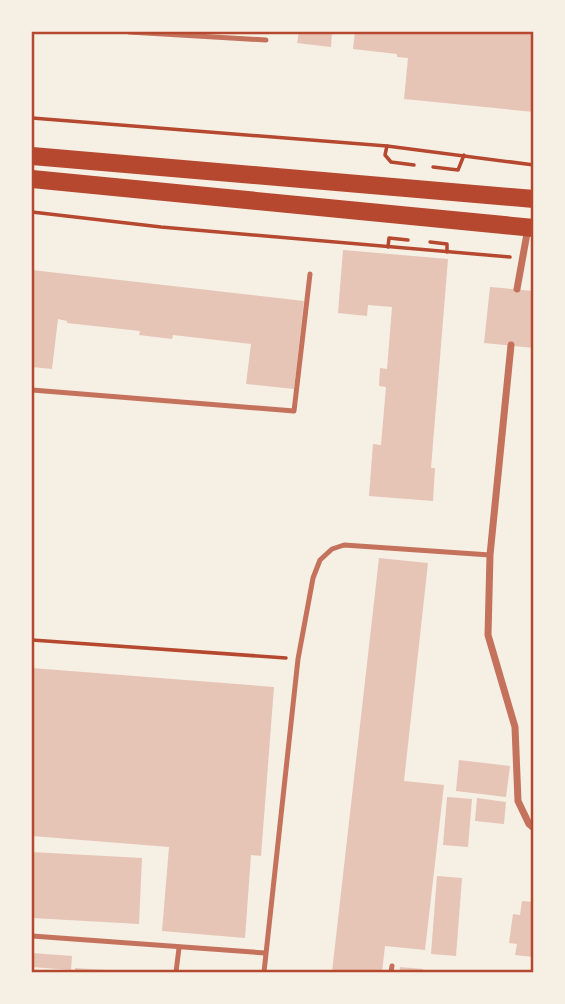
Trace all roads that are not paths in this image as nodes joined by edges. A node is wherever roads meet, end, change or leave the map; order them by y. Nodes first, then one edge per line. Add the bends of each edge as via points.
1 (129, 32) edge
2 (267, 40) dead end
3 (32, 156) edge
4 (32, 179) edge
5 (534, 199) edge
6 (531, 228) edge
7 (310, 274) dead end
8 (517, 289) dead end
9 (511, 345) dead end
10 (32, 390) edge
11 (490, 555) junction
12 (534, 828) edge
13 (32, 936) edge
14 (179, 948) junction
15 (265, 953) junction
16 (176, 972) edge
17 (264, 972) edge

1 - 2 lane
3 - 5 main road
4 - 6 main road
6 - 8 street
7 - 10 lane via 294,411
9 - 11 street
11 - 12 street via 488,635 515,727 518,801
11 - 15 lane via 344,545 320,560 298,659
13 - 14 lane
14 - 15 lane
14 - 16 lane
15 - 17 lane

